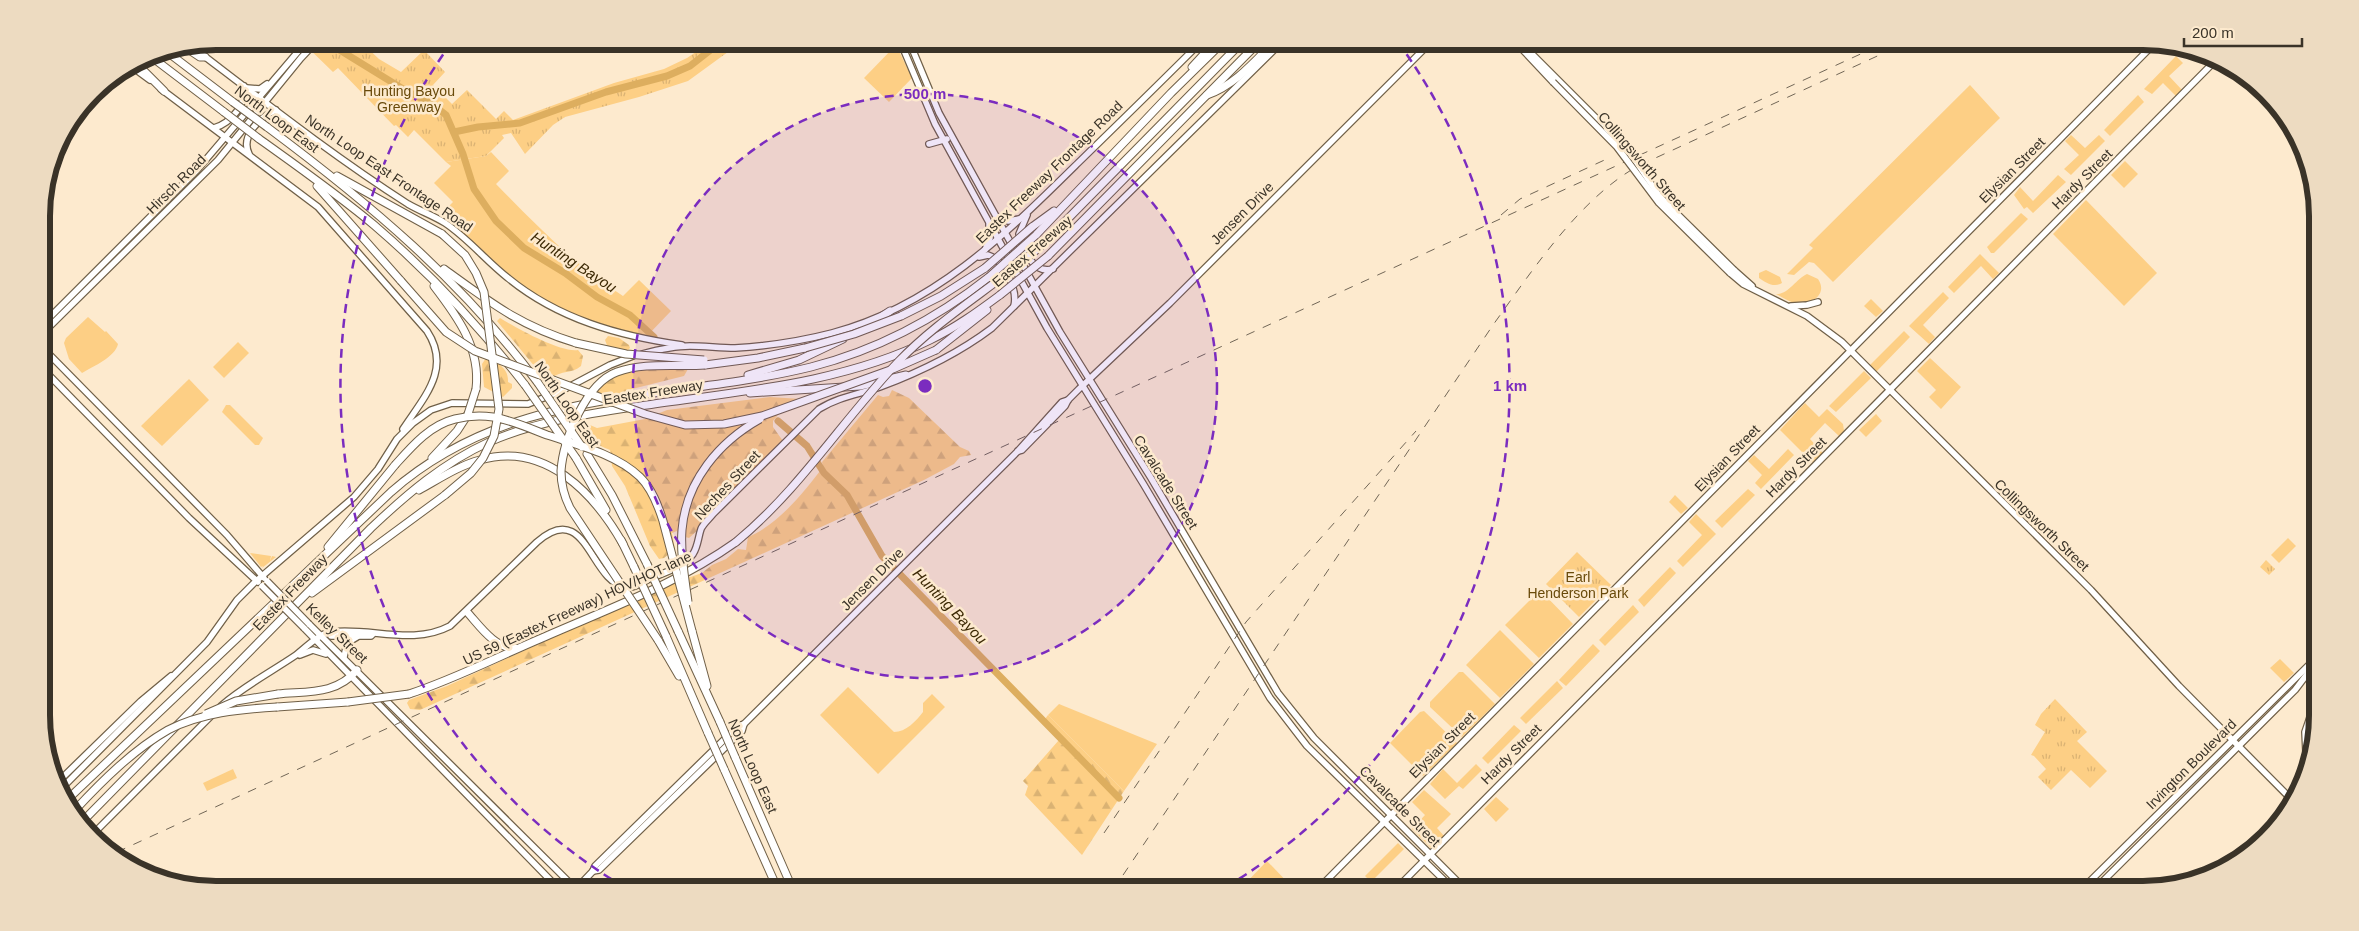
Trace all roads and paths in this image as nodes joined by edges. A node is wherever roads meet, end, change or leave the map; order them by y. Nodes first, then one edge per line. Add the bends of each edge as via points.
1 (303, 50) edge
2 (305, 50) edge
3 (904, 50) edge
4 (913, 50) edge
5 (1193, 50) edge
6 (1207, 50) edge
7 (1215, 50) edge
8 (1234, 50) edge
9 (1251, 50) edge
10 (1266, 50) edge
11 (1275, 50) edge
12 (1423, 50) edge
13 (1523, 50) edge
14 (2148, 50) edge
15 (197, 51) edge
16 (192, 52) edge
17 (173, 56) edge
18 (205, 57) junction
19 (157, 61) edge
20 (2211, 65) edge
21 (141, 68) edge
22 (137, 71) edge
23 (1188, 77) junction
24 (274, 78) junction
25 (246, 87) junction
26 (164, 91) junction
27 (1205, 96) junction
28 (259, 97) junction
29 (266, 102) junction
30 (276, 110) junction
31 (214, 128) junction
32 (952, 136) junction
33 (226, 137) junction
34 (944, 140) junction
35 (233, 142) junction
36 (929, 144) dead end
37 (249, 155) junction
38 (309, 159) junction
39 (297, 167) junction
40 (198, 170) junction
41 (1072, 197) junction
42 (176, 202) junction
43 (1025, 215) junction
44 (996, 216) junction
45 (989, 223) junction
46 (1006, 234) junction
47 (135, 238) junction
48 (998, 240) junction
49 (984, 252) junction
50 (424, 255) junction
51 (978, 257) junction
52 (412, 259) junction
53 (1054, 269) junction
54 (1035, 287) junction
55 (84, 288) junction
56 (1028, 294) junction
57 (1000, 296) junction
58 (1818, 302) dead end
59 (1788, 306) junction
60 (1014, 308) junction
61 (890, 311) junction
62 (50, 318) edge
63 (50, 325) edge
64 (1060, 332) junction
65 (1052, 337) junction
66 (689, 346) junction
67 (1851, 350) junction
68 (50, 355) edge
69 (704, 362) junction
70 (906, 376) junction
71 (50, 377) edge
72 (1089, 379) junction
73 (702, 386) junction
74 (1082, 386) junction
75 (1890, 390) junction
76 (717, 395) junction
77 (772, 413) junction
78 (397, 439) junction
79 (423, 466) junction
80 (395, 505) junction
81 (623, 544) junction
82 (310, 569) junction
83 (256, 581) junction
84 (264, 581) junction
85 (467, 612) junction
86 (279, 621) junction
87 (692, 631) junction
88 (373, 634) junction
89 (359, 637) junction
90 (319, 639) junction
91 (1249, 645) junction
92 (520, 647) junction
93 (1241, 650) junction
94 (330, 655) junction
95 (344, 657) junction
96 (288, 660) junction
97 (2309, 665) edge
98 (357, 670) junction
99 (177, 672) junction
100 (2309, 672) edge
101 (351, 676) junction
102 (2273, 700) junction
103 (2279, 706) junction
104 (716, 712) junction
105 (197, 719) junction
106 (2309, 722) edge
107 (707, 731) junction
108 (1314, 738) junction
109 (2233, 740) junction
110 (2306, 745) edge
111 (1307, 746) junction
112 (2239, 746) junction
113 (2201, 772) junction
114 (63, 777) edge
115 (2207, 778) junction
116 (66, 785) edge
117 (71, 796) edge
118 (2288, 796) edge
119 (78, 807) edge
120 (1391, 816) junction
121 (86, 818) edge
122 (1385, 822) junction
123 (97, 830) edge
124 (1430, 854) junction
125 (2116, 857) junction
126 (1424, 860) junction
127 (2122, 863) junction
128 (551, 881) edge
129 (568, 881) edge
130 (584, 881) edge
131 (774, 881) edge
132 (789, 881) edge
133 (1326, 881) edge
134 (1404, 881) edge
135 (1445, 881) edge
136 (1457, 881) edge
137 (2090, 881) edge
138 (2103, 881) edge

1 - 24 main road, Hirsch Road
2 - 29 main road, Hirsch Road
3 - 34 main road, Cavalcade Street
4 - 32 main road, Cavalcade Street
5 - 43 main road, Eastex Freeway Frontage Road
6 - 23 highway via 1193,65
7 - 23 highway, Eastex Freeway
8 - 92 highway, US 59 (Eastex Freeway) HOV/HOT lane, bridge via 1042,245 914,347 881,381 790,492 736,542 670,582
9 - 27 highway, Eastex Freeway
10 - 27 highway via 1222,90
11 - 53 main road
12 - 72 main road, Jensen Drive via 1177,296
13 - 59 main road, Collingsworth Street, bridge via 1617,147 1659,203 1743,284
14 - 67 main road, Elysian Street
15 - 18 main road, North Loop East Frontage Road
16 - 18 highway
17 - 38 highway, North Loop East, bridge
18 - 25 main road, North Loop East Frontage Road
19 - 39 highway, North Loop East, bridge
20 - 75 main road, Hardy Street
21 - 26 highway
22 - 26 main road
23 - 41 highway, Eastex Freeway
24 - 25 main road via 260,88
24 - 28 main road, Hirsch Road
25 - 28 main road, North Loop East Frontage Road
25 - 31 main road via 239,107 228,121
26 - 31 main road
27 - 57 highway, Eastex Freeway, bridge via 1048,256
28 - 29 main road, North Loop East Frontage Road
28 - 33 main road, Hirsch Road
29 - 30 main road, North Loop East Frontage Road
29 - 35 main road, Hirsch Road
30 - 37 main road via 266,114 252,129 246,144
30 - 66 main road, North Loop East Frontage Road via 322,146 462,235 506,277 539,301 615,332
31 - 33 main road
32 - 34 main road
32 - 44 main road, Cavalcade Street
33 - 35 main road
33 - 40 main road, Hirsch Road
34 - 36 main road
34 - 45 main road, Cavalcade Street
35 - 37 main road
35 - 42 main road, Hirsch Road
37 - 78 main road via 318,207 431,337 437,354 436,376
38 - 50 highway, North Loop East
38 - 86 highway, bridge via 442,234 465,255 484,292 499,409 494,436 471,473
39 - 52 highway, North Loop East via 348,204
39 - 77 highway, bridge via 329,198 446,332 468,348 674,423 705,426
40 - 42 main road via 196,178
40 - 47 main road, Hirsch Road
41 - 69 highway, bridge via 985,268 942,296 901,316 805,348 749,359
41 - 73 highway, Eastex Freeway, bridge via 989,278 929,319 854,353 800,369
42 - 47 main road, Hirsch Road
43 - 44 main road via 1008,221
43 - 46 main road, Eastex Freeway Frontage Road
43 - 53 main road via 1019,234 1024,248 1038,269
44 - 46 main road, Cavalcade Street
45 - 48 main road, Cavalcade Street
45 - 49 main road via 990,238
46 - 48 main road, Eastex Freeway Frontage Road
46 - 54 main road, Cavalcade Street
47 - 55 main road, Hirsch Road
48 - 49 main road, Eastex Freeway Frontage Road
48 - 56 main road, Cavalcade Street
49 - 51 main road, Eastex Freeway Frontage Road
50 - 69 highway, bridge via 506,314 545,333 576,344 626,354
50 - 104 highway, North Loop East, bridge via 473,303 538,383 587,454 647,564
51 - 60 main road via 988,255 999,261 1014,290
51 - 61 main road, Eastex Freeway Frontage Road via 928,292
52 - 79 highway, bridge via 465,331 476,362 476,388 468,414 457,431
52 - 81 highway, North Loop East, bridge via 464,312 525,385 576,458
53 - 54 main road
54 - 56 main road
54 - 64 main road, Cavalcade Street
55 - 62 main road, Hirsch Road
55 - 63 main road, Hirsch Road
56 - 60 main road
56 - 65 main road, Cavalcade Street
57 - 76 highway, Eastex Freeway via 942,334 884,360 812,379
57 - 77 highway, bridge via 936,350 893,370
58 - 59 main road
59 - 67 main road, Collingsworth Street via 1818,323
60 - 70 main road via 960,351
61 - 66 main road, Eastex Freeway Frontage Road via 840,330 787,342 735,348
61 - 73 highway via 804,358
64 - 65 main road
64 - 72 main road, Cavalcade Street
65 - 74 main road, Cavalcade Street
66 - 78 main road, Eastex Freeway Frontage Road via 628,357 528,404 465,402 441,406 422,417
67 - 75 main road, Collingsworth Street
67 - 120 main road, Elysian Street
68 - 84 main road, Kelley Street via 227,535
69 - 107 highway, bridge via 631,368 604,378 583,404 562,464 563,490 570,508 658,640
70 - 76 highway via 860,386
70 - 85 main road, Neches Street via 826,404 713,514 701,528 692,556 679,566 635,586 616,585 582,540 572,532 552,531
71 - 83 main road, Kelley Street
72 - 74 main road, Jensen Drive
72 - 91 main road, Cavalcade Street
73 - 79 highway, Eastex Freeway via 535,414 475,436
74 - 93 main road, Cavalcade Street
74 - 130 main road, Jensen Drive via 1062,402 1018,452 744,724 738,726 595,866
75 - 109 main road, Collingsworth Street via 2091,590
75 - 124 main road, Hardy Street
76 - 80 highway, Eastex Freeway via 586,414 512,433 448,464
77 - 87 highway, bridge via 741,431 718,451 702,470 689,500 682,542
78 - 84 main road, Eastex Freeway Frontage Road via 378,469 354,497
79 - 82 highway, Eastex Freeway
80 - 81 highway via 471,463 494,457 522,457 552,467 578,484 599,506
80 - 86 highway, Eastex Freeway
81 - 107 highway, North Loop East, bridge
82 - 87 highway, bridge via 418,440 437,426 455,419 473,416 507,420 619,462 649,488 663,521
82 - 117 highway, Eastex Freeway
83 - 84 main road, Kelley Street
83 - 99 main road
84 - 90 main road, Kelley Street, bridge
85 - 88 main road, Neches Street via 450,626 429,634
85 - 92 highway via 502,645
86 - 121 highway, Eastex Freeway
87 - 104 highway
88 - 89 main road, Neches Street
88 - 90 main road, Neches Street via 329,632
89 - 90 main road, Neches Street
89 - 95 main road via 347,643
90 - 94 main road, Kelley Street
90 - 95 main road, Kelley Street
90 - 96 main road
91 - 93 main road
91 - 108 main road, Cavalcade Street via 1278,693
92 - 105 highway, US 59 (Eastex Freeway) HOV/HOT lane, bridge via 409,694 348,702 249,708
93 - 111 main road, Cavalcade Street via 1277,709
94 - 96 main road via 313,650
94 - 101 main road, Kelley Street
95 - 98 main road, Kelley Street
96 - 123 main road via 251,682 222,705
97 - 102 main road, Irvington Boulevard
98 - 101 highway
98 - 129 main road, Kelley Street
99 - 114 main road via 141,701
99 - 116 main road
100 - 103 main road, Irvington Boulevard
101 - 105 highway, bridge via 325,691 236,700
101 - 128 main road, Kelley Street
102 - 103 main road
102 - 109 main road, Irvington Boulevard
103 - 112 main road, Irvington Boulevard
104 - 132 highway, North Loop East, bridge
105 - 119 highway, US 59 (Eastex Freeway) HOV/HOT lane, bridge via 170,729 148,743
106 - 110 main road
107 - 131 highway, North Loop East, bridge
108 - 111 main road
108 - 120 main road, Cavalcade Street
109 - 112 main road, Collingsworth Street
109 - 113 main road, Irvington Boulevard
111 - 122 main road, Cavalcade Street
112 - 115 main road, Irvington Boulevard
112 - 118 main road, Collingsworth Street
113 - 115 main road
113 - 125 main road, Irvington Boulevard
115 - 127 main road, Irvington Boulevard
120 - 122 main road, Elysian Street
120 - 124 main road, Cavalcade Street
122 - 126 main road, Cavalcade Street
122 - 133 main road, Elysian Street
124 - 126 main road, Hardy Street
124 - 136 main road, Cavalcade Street
125 - 127 main road
125 - 137 main road, Irvington Boulevard
126 - 134 main road, Hardy Street
126 - 135 main road, Cavalcade Street
127 - 138 main road, Irvington Boulevard

